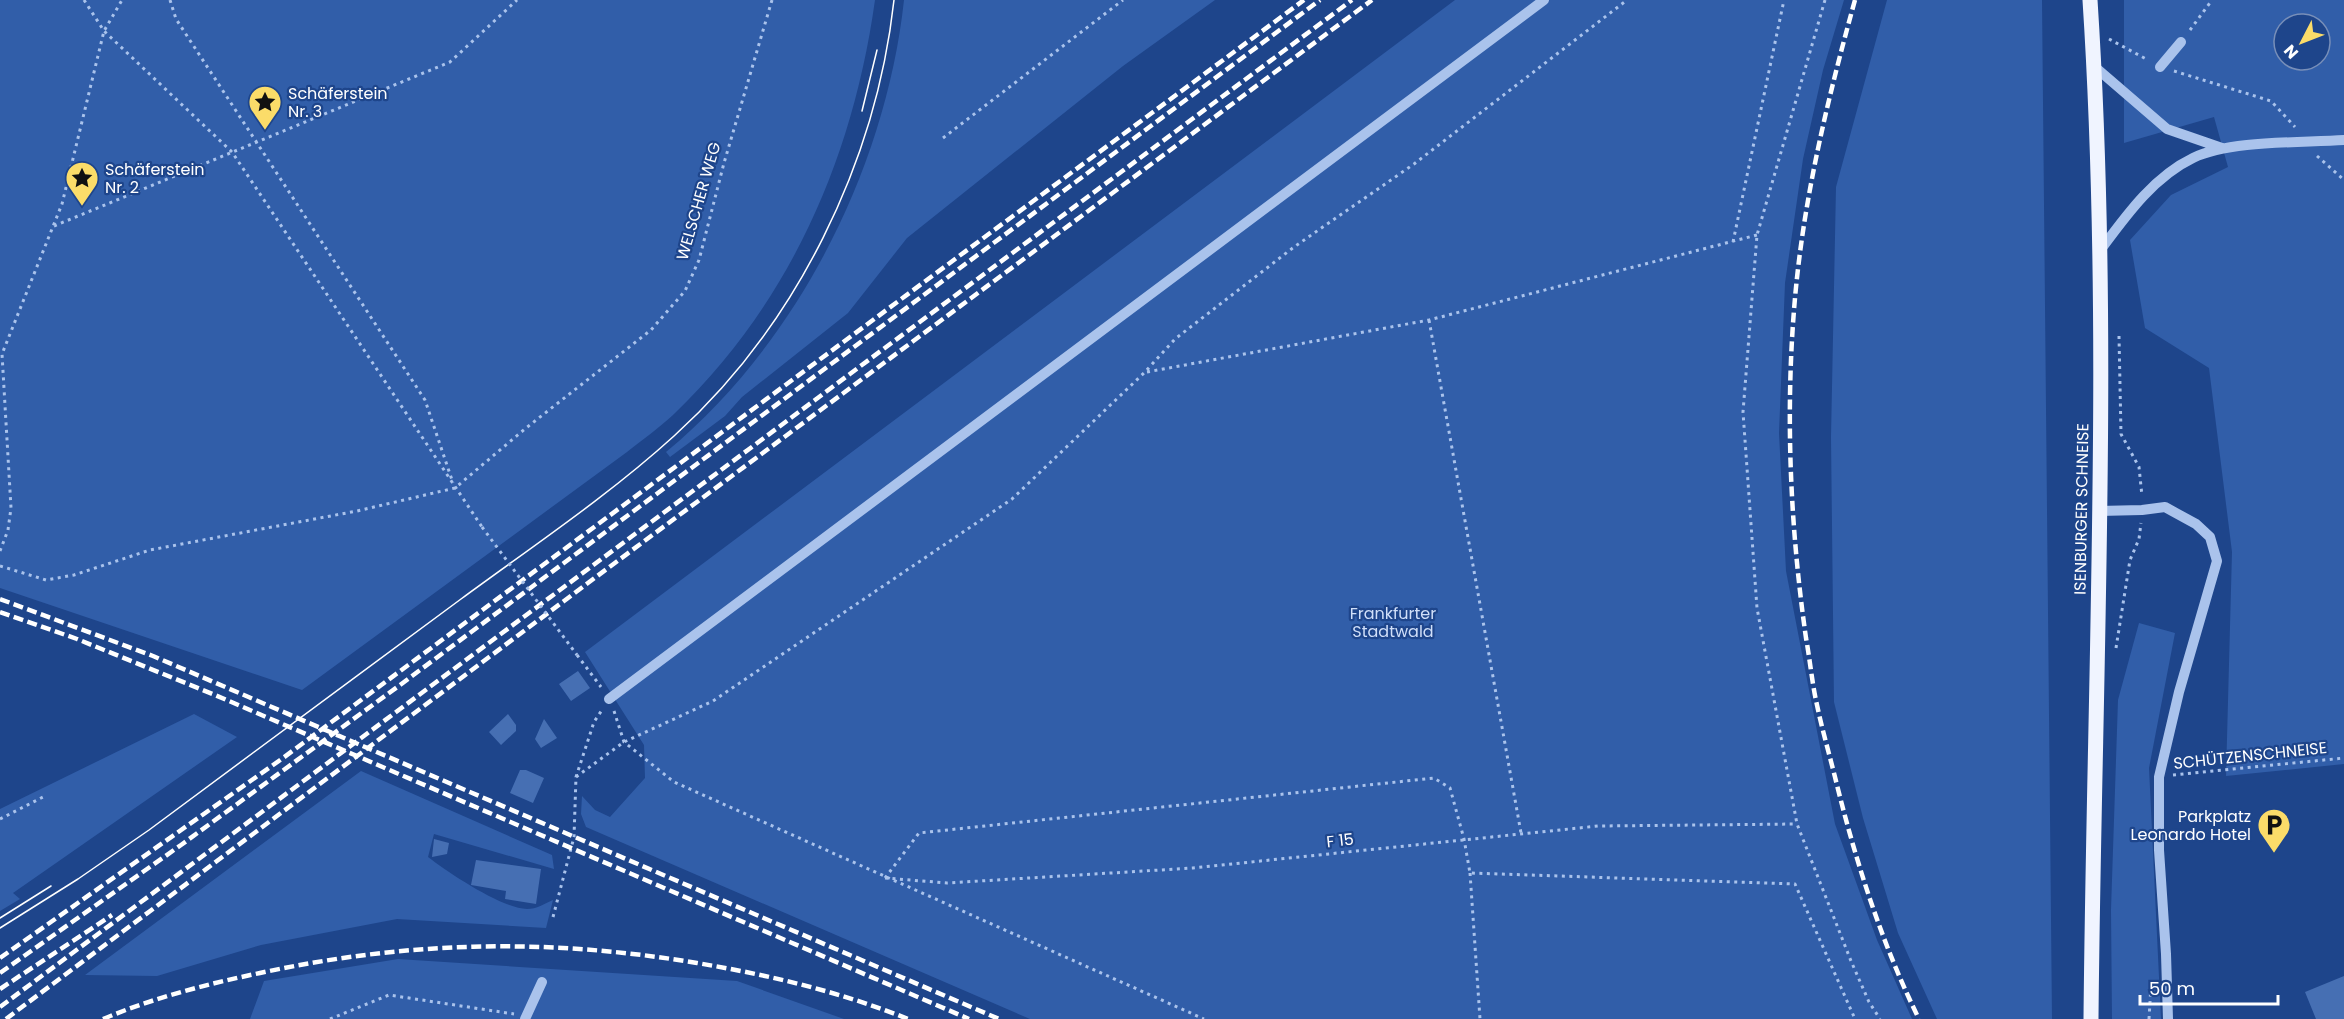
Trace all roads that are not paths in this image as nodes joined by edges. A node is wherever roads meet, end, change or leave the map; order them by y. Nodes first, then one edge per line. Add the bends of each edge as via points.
1 (1544, 0) edge
2 (2090, 0) edge
3 (2181, 42) road end
4 (2095, 67) junction
5 (2160, 67) road end
6 (2344, 140) edge
7 (2222, 148) junction
8 (2099, 252) junction
9 (2099, 511) junction
10 (609, 699) road end
11 (542, 982) dead end
12 (525, 1017) edge
13 (2091, 1019) edge
14 (2168, 1019) edge

1 - 10 street
2 - 4 main road, ISENBURGER SCHNEISE
3 - 5 street
4 - 7 street via 2167,129
4 - 8 main road, ISENBURGER SCHNEISE
6 - 7 street
7 - 8 street via 2193,158 2168,175 2131,211
8 - 9 main road, ISENBURGER SCHNEISE
9 - 13 main road, ISENBURGER SCHNEISE
9 - 14 street via 2165,507 2196,524 2210,537 2217,561 2159,777
11 - 12 street

